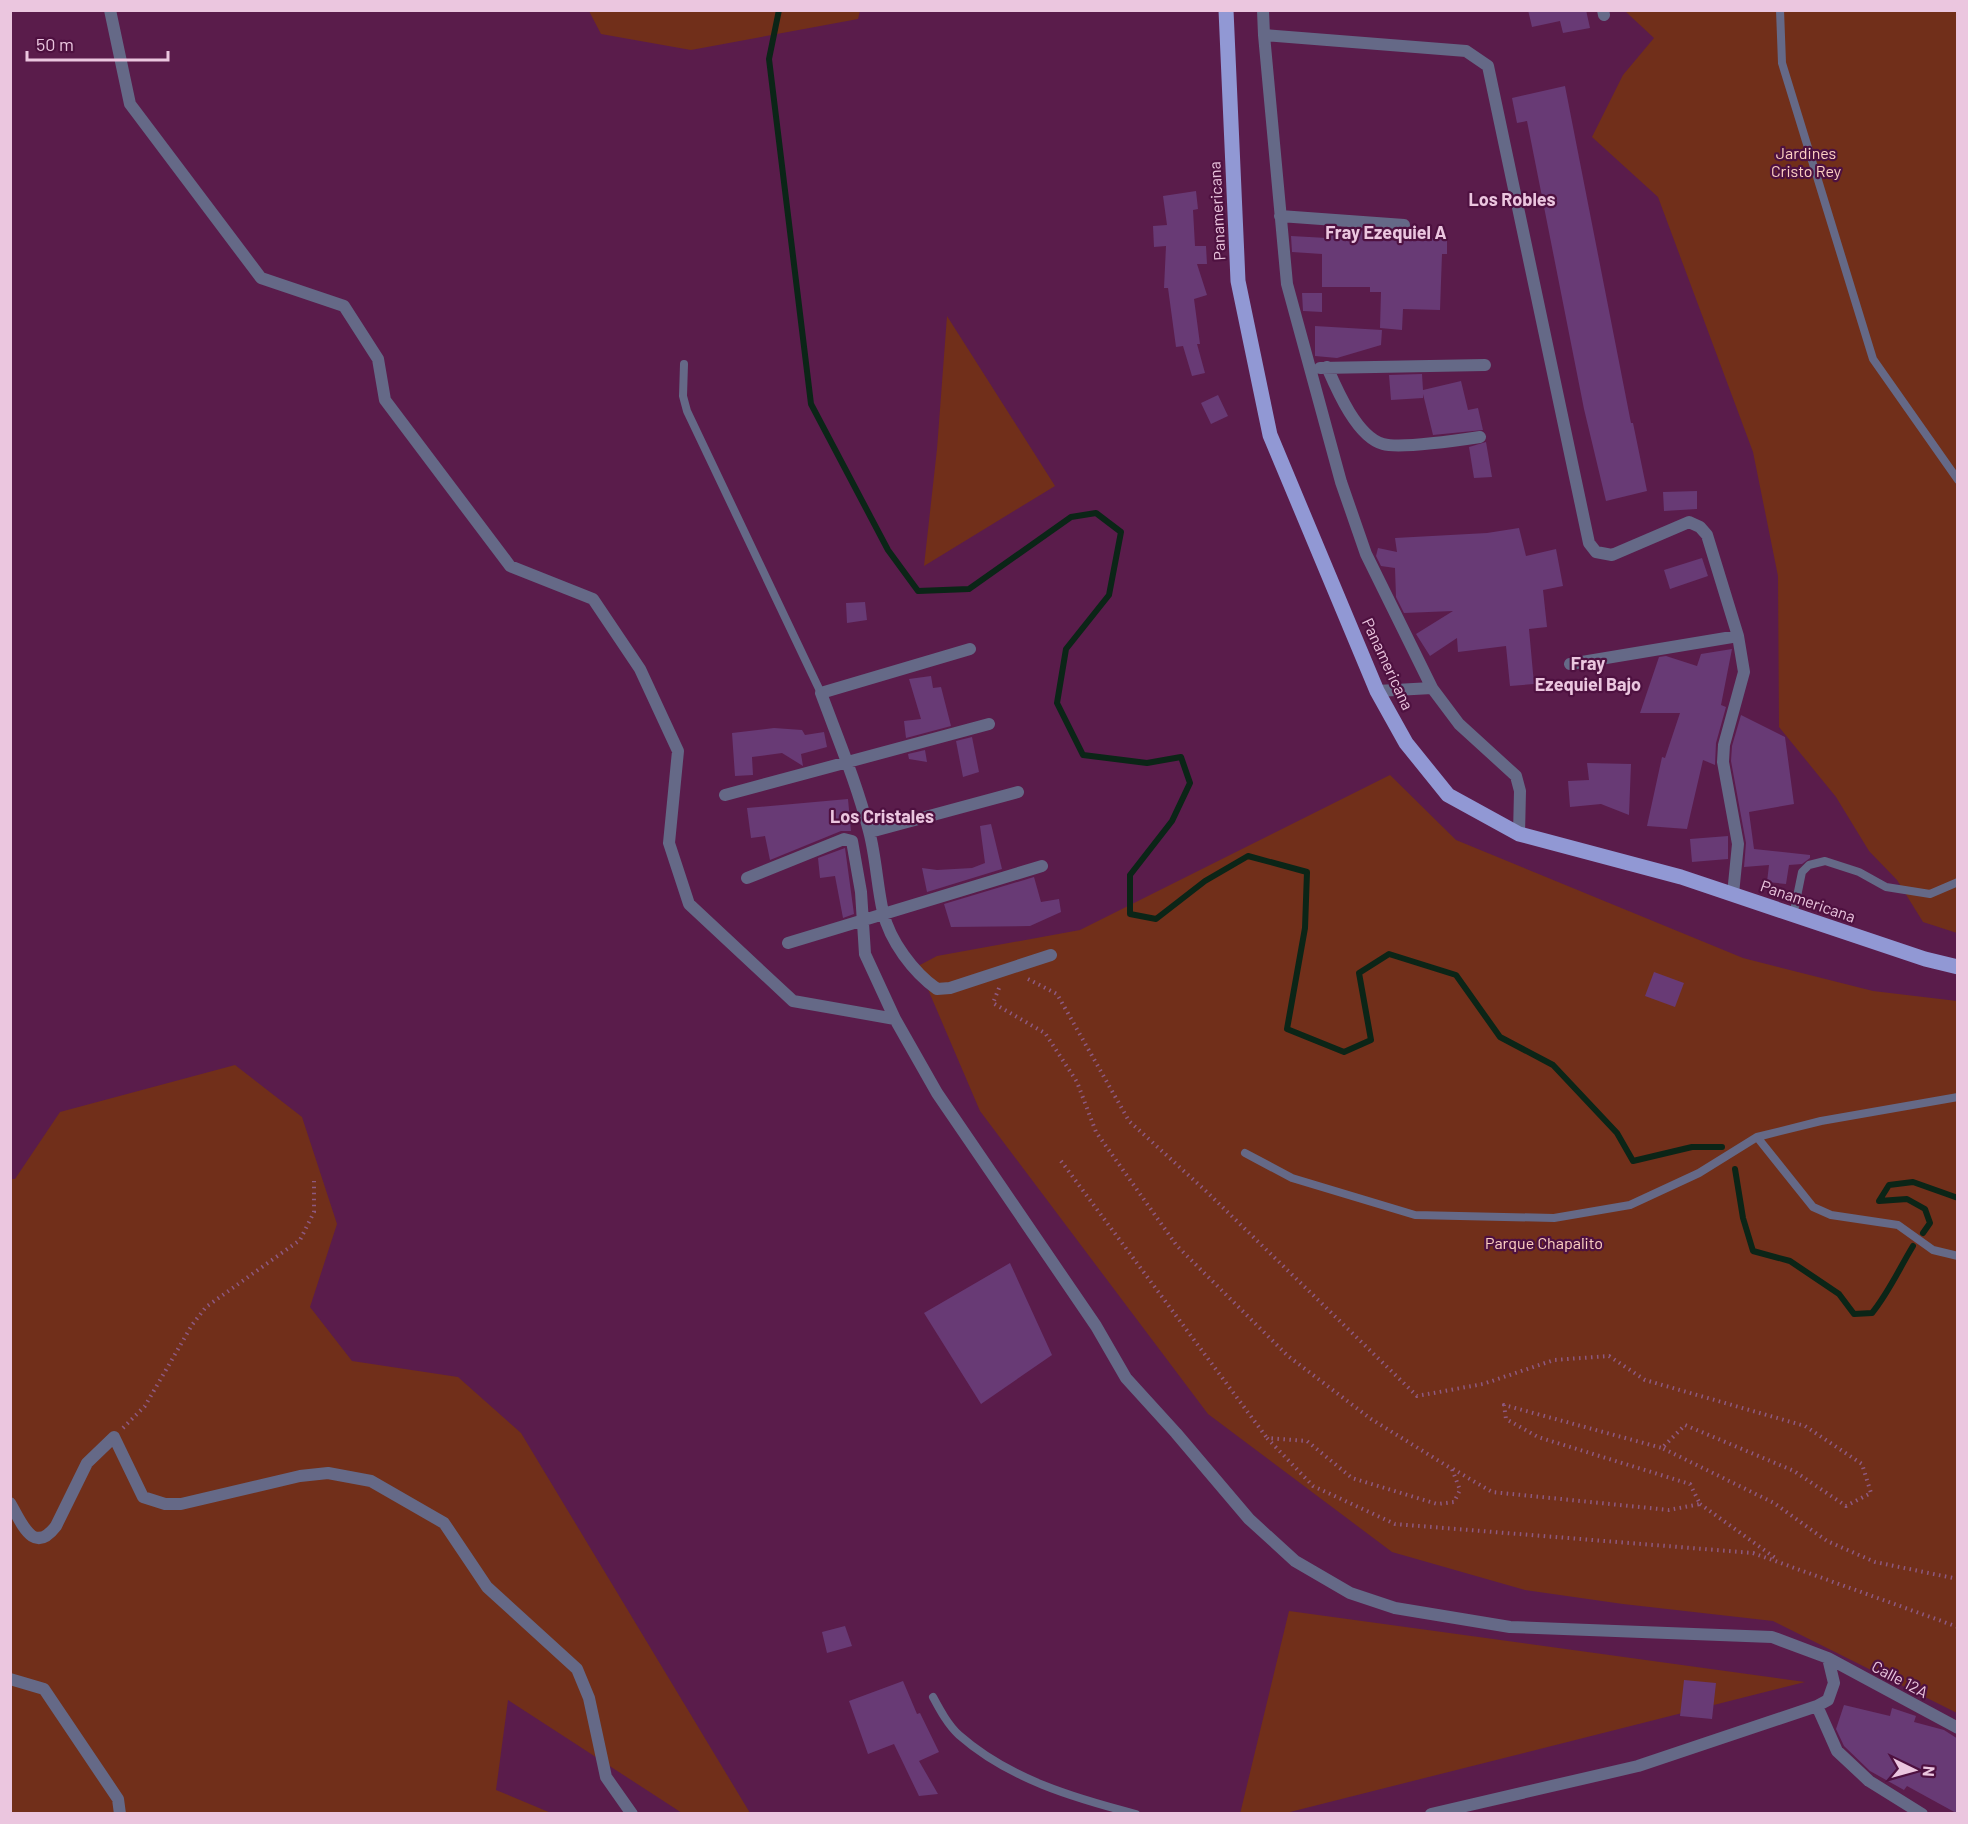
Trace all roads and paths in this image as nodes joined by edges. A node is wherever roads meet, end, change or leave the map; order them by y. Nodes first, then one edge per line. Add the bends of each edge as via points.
1 (110, 10) edge
2 (1226, 10) edge
3 (1263, 10) edge
4 (1780, 10) edge
5 (1264, 35) junction
6 (1280, 216) junction
7 (1404, 225) dead end
8 (684, 364) dead end
9 (1485, 365) dead end
10 (1328, 367) junction
11 (1310, 368) junction
12 (1479, 437) dead end
13 (1958, 480) edge
14 (1738, 636) junction
15 (970, 649) dead end
16 (1570, 664) dead end
17 (1432, 688) junction
18 (1377, 691) junction
19 (821, 693) junction
20 (989, 724) dead end
21 (847, 761) junction
22 (1018, 792) dead end
23 (724, 795) dead end
24 (870, 832) junction
25 (1519, 834) junction
26 (1042, 866) dead end
27 (747, 878) dead end
28 (1958, 882) edge
29 (1733, 894) junction
30 (883, 914) junction
31 (1793, 916) junction
32 (863, 920) junction
33 (788, 943) dead end
34 (1051, 955) dead end
35 (1958, 968) edge
36 (1020, 981) dead end
37 (1000, 986) dead end
38 (895, 1019) junction
39 (1958, 1097) edge
40 (1756, 1137) junction
41 (1245, 1153) dead end
42 (1061, 1161) dead end
43 (314, 1181) dead end
44 (1958, 1256) edge
45 (114, 1437) junction
46 (1267, 1438) junction
47 (1662, 1448) junction
48 (1452, 1468) junction
49 (10, 1503) edge
50 (1700, 1503) junction
51 (1780, 1562) junction
52 (1958, 1579) edge
53 (1958, 1627) edge
54 (1828, 1658) junction
55 (10, 1679) edge
56 (933, 1697) dead end
57 (1817, 1706) junction
58 (1958, 1728) edge
59 (120, 1814) edge
60 (632, 1814) edge
61 (1136, 1814) edge
62 (1431, 1814) edge
63 (1922, 1814) edge

1 - 38 street via 130,104 261,278 344,306 378,359 385,400 510,566 593,599 640,669 678,751 669,843 689,904 793,1001
2 - 18 main road, Panamericana via 1238,281 1270,435
3 - 5 street
4 - 13 lane via 1782,63 1873,359
5 - 6 street
5 - 14 street via 1466,51 1488,66 1589,543 1596,552 1612,555 1689,522 1700,527 1707,535
6 - 7 street
6 - 11 street via 1287,284
8 - 19 lane via 683,396 687,411
9 - 10 street
10 - 11 street
10 - 12 street via 1342,401 1361,428 1384,445
11 - 17 street via 1341,482 1366,554
14 - 16 street
14 - 29 street via 1744,672 1723,762 1738,844
15 - 19 street
17 - 18 street
17 - 25 street via 1459,724 1516,776 1520,791
18 - 25 main road, Panamericana via 1406,743 1448,795
19 - 21 street
20 - 21 street
21 - 23 street
21 - 24 street
22 - 24 street
24 - 30 street
25 - 29 main road, Panamericana
26 - 30 street
27 - 32 street, Calle 12A via 849,838
28 - 31 lane via 1930,894 1886,887 1860,872 1825,861 1809,865 1802,872
29 - 31 main road, Panamericana
30 - 32 street
30 - 34 street via 900,950 923,980 937,989
31 - 35 main road, Panamericana
32 - 33 street
32 - 38 street, Calle 12A via 865,954
36 - 47 path via 1029,979 1057,994 1130,1121 1417,1396 1483,1384 1554,1360 1609,1356 1645,1380 1805,1426 1862,1464 1871,1493 1846,1506 1794,1471 1685,1425
37 - 48 path via 993,1003 1045,1033 1077,1082 1096,1132 1177,1246 1288,1356 1371,1419
38 - 54 street, Calle 12A via 937,1093 1096,1326 1126,1378 1249,1519 1295,1561 1350,1593 1395,1608 1510,1627 1772,1637
39 - 40 lane via 1821,1121
40 - 41 lane via 1699,1173 1630,1205 1554,1218 1415,1215 1292,1178
40 - 44 lane via 1813,1207 1831,1215 1898,1225 1933,1250
42 - 46 path
43 - 45 path via 314,1212 300,1240 206,1307 145,1406
45 - 49 street via 87,1462 57,1527 49,1536 29,1535
45 - 60 street via 143,1497 165,1504 328,1473 371,1481 444,1523 487,1587 577,1669 589,1698 606,1777
46 - 48 path via 1307,1441 1352,1478 1437,1504 1454,1502 1460,1490
46 - 51 path via 1313,1486 1395,1524 1753,1553
47 - 50 path via 1504,1405 1506,1419 1538,1437 1690,1484
47 - 52 path via 1774,1503 1827,1541 1875,1562
48 - 50 path via 1492,1492 1669,1510
50 - 51 path
51 - 53 path
54 - 57 street via 1834,1683 1828,1700
54 - 58 street, Calle 12A
55 - 59 street via 44,1689 118,1799
56 - 61 lane via 958,1734 1020,1774 1068,1796
57 - 62 street via 1638,1766
57 - 63 street via 1837,1751 1869,1781

